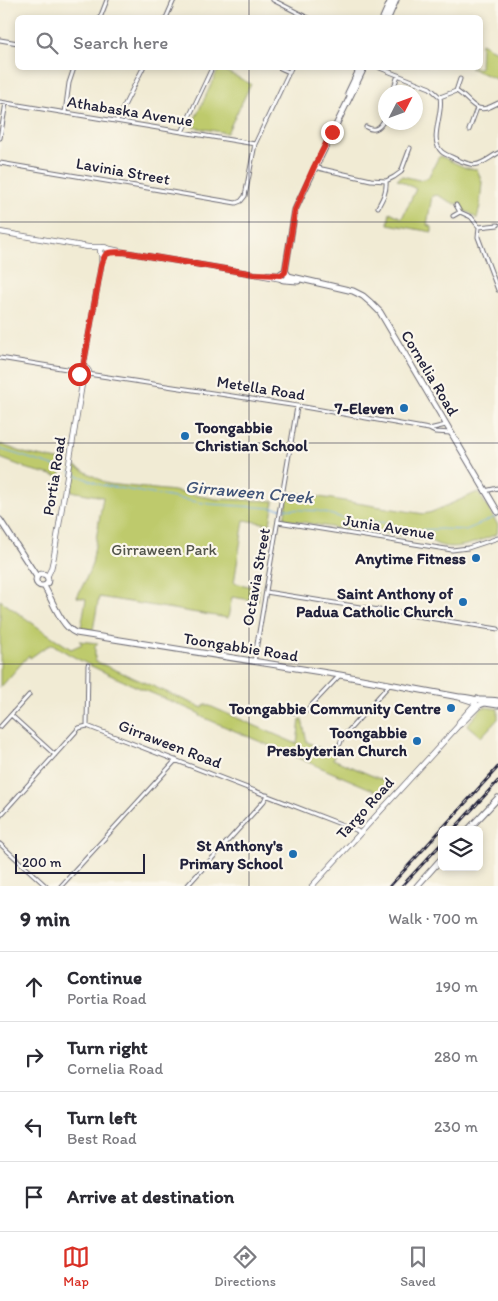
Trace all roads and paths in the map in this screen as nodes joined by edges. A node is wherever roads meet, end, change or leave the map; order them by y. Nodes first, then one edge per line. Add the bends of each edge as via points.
1 (107, 0) edge
2 (174, 0) edge
3 (273, 0) edge
4 (392, 1) edge
5 (101, 15) edge
6 (167, 15) edge
7 (302, 15) edge
8 (385, 15) edge
9 (389, 15) edge
10 (0, 40) edge
11 (15, 42) edge
12 (73, 70) edge
13 (142, 70) edge
14 (211, 70) edge
15 (284, 70) edge
16 (359, 70) edge
17 (363, 70) edge
18 (385, 70) edge
19 (289, 72) joint
20 (398, 75) junction
21 (460, 78) dead end
22 (395, 85) edge
23 (456, 91) junction
24 (440, 96) junction
25 (0, 102) edge
26 (6, 103) junction
27 (498, 103) edge
28 (478, 108) junction
29 (65, 113) junction
30 (116, 120) junction
31 (366, 127) dead end
32 (378, 128) edge
33 (469, 130) dead end
34 (182, 132) junction
35 (332, 132) junction
36 (0, 138) edge
37 (255, 144) junction
38 (410, 148) dead end
39 (498, 153) edge
40 (0, 163) edge
41 (314, 167) junction
42 (386, 181) junction
43 (456, 205) dead end
44 (378, 207) dead end
45 (460, 212) junction
46 (453, 216) dead end
47 (498, 225) edge
48 (479, 227) junction
49 (0, 232) edge
50 (103, 252) junction
51 (101, 266) joint
52 (284, 276) junction
53 (498, 290) edge
54 (0, 358) edge
55 (81, 369) junction
56 (88, 374) junction
57 (83, 378) junction
58 (297, 407) junction
59 (446, 425) junction
60 (429, 429) junction
61 (451, 433) junction
62 (498, 488) edge
63 (485, 491) junction
64 (498, 512) edge
65 (0, 520) edge
66 (278, 522) junction
67 (497, 538) edge
68 (37, 577) junction
69 (47, 577) junction
70 (44, 586) junction
71 (266, 592) junction
72 (498, 629) edge
73 (254, 663) junction
74 (88, 665) dead end
75 (340, 676) junction
76 (390, 684) junction
77 (29, 695) dead end
78 (498, 701) edge
79 (478, 702) junction
80 (498, 705) edge
81 (292, 712) dead end
82 (11, 716) junction
83 (87, 726) junction
84 (0, 727) edge
85 (340, 744) dead end
86 (55, 755) junction
87 (176, 760) junction
88 (267, 795) junction
89 (498, 798) edge
90 (0, 816) edge
91 (472, 826) edge
92 (360, 833) junction
93 (0, 844) edge
94 (438, 862) edge
95 (46, 886) edge
96 (61, 886) edge
97 (187, 886) edge
98 (312, 886) edge
99 (416, 886) edge

1 - 5 street
2 - 6 street
3 - 7 street
4 - 8 main road
4 - 9 main road
10 - 11 street
12 - 29 street
13 - 30 street
14 - 34 street
15 - 19 street
16 - 35 main road
17 - 35 main road
18 - 20 street
19 - 37 street
20 - 22 street
20 - 24 street via 430,88
21 - 23 street
23 - 24 street
23 - 28 street
24 - 39 street via 436,143 443,152 474,165
25 - 26 street, Athabaska Avenue
26 - 29 street, Athabaska Avenue
26 - 36 street
27 - 28 street via 489,108
28 - 33 street
29 - 30 street, Athabaska Avenue
30 - 34 street, Athabaska Avenue
31 - 32 street via 372,130
34 - 37 street, Athabaska Avenue
35 - 41 main road
37 - 40 street, Lavinia Street via 245,196 236,202
38 - 42 street via 401,172
41 - 42 street
41 - 52 main road via 295,210
42 - 44 street via 387,187
43 - 45 street
45 - 46 street
45 - 48 street via 471,217
47 - 48 street
48 - 53 street via 478,237
49 - 50 street, Cornelia Road
50 - 51 street
50 - 52 street, Cornelia Road via 124,252
51 - 55 street
52 - 59 main road, Cornelia Road via 353,291 372,302
54 - 55 street
55 - 56 street via 88,370
55 - 57 street via 79,375
56 - 57 street
56 - 58 street, Metella Road
57 - 69 street, Portia Road via 53,563
58 - 60 street, Metella Road
58 - 66 street, Octavia Street
59 - 60 street, Metella Road
59 - 61 main road, Cornelia Road
60 - 61 street, Metella Road
61 - 63 main road, Cornelia Road
62 - 63 street
63 - 64 main road, Cornelia Road
65 - 68 main road
66 - 67 street, Junia Avenue via 452,550
66 - 71 street, Octavia Street
68 - 69 main road via 42,574
68 - 70 main road via 37,583
69 - 70 main road
70 - 73 main road, Toongabbie Road via 68,628 76,633
71 - 72 street
71 - 73 street, Octavia Street
73 - 75 main road, Toongabbie Road
74 - 83 street
75 - 76 main road, Toongabbie Road
75 - 81 street via 305,712
76 - 79 main road, Toongabbie Road via 465,696
76 - 85 street
77 - 82 street
78 - 79 main road, Toongabbie Road via 485,699
79 - 80 main road, Toongabbie Road
79 - 92 street, Targo Road
82 - 84 street
82 - 86 street
83 - 86 street via 79,728
83 - 87 street, Girraween Road
86 - 90 street
87 - 88 street, Girraween Road
87 - 96 street
88 - 92 street, Girraween Road
88 - 97 street
89 - 91 main road
92 - 98 street, Targo Road
93 - 95 street
94 - 99 main road

